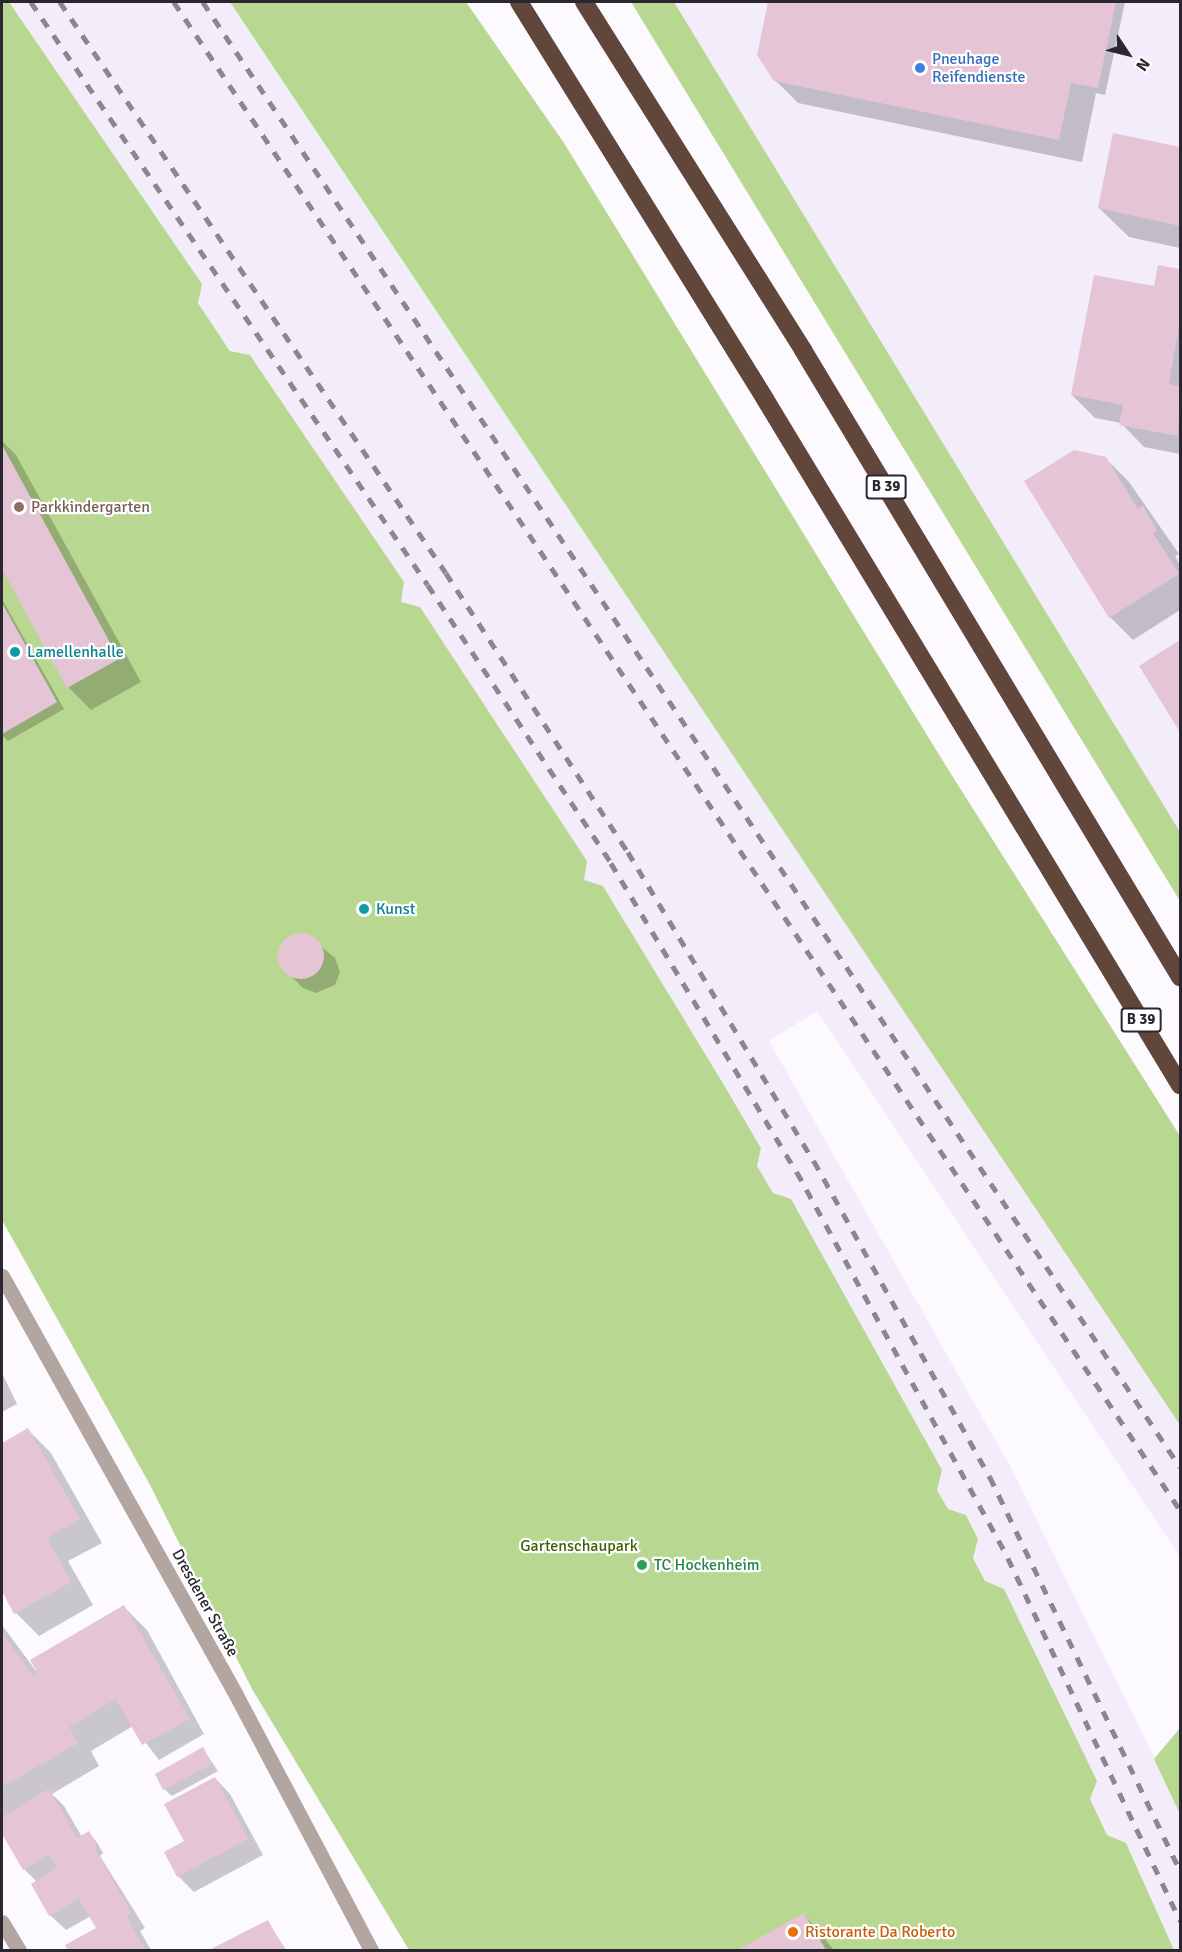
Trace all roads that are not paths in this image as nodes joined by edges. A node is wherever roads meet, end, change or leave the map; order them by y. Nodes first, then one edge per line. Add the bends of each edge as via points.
1 (506, 2) edge
2 (519, 2) edge
3 (584, 2) edge
4 (538, 31) junction
5 (1180, 977) edge
6 (1180, 1085) edge
7 (2, 1276) edge
8 (2, 1922) edge
9 (19, 1950) edge
10 (371, 1950) edge

1 - 4 highway, B 39
2 - 4 highway, B 39
3 - 5 highway, B 39 via 809,360
4 - 6 highway, B 39
7 - 10 street, Dresdener Straße via 236,1695
8 - 9 street

